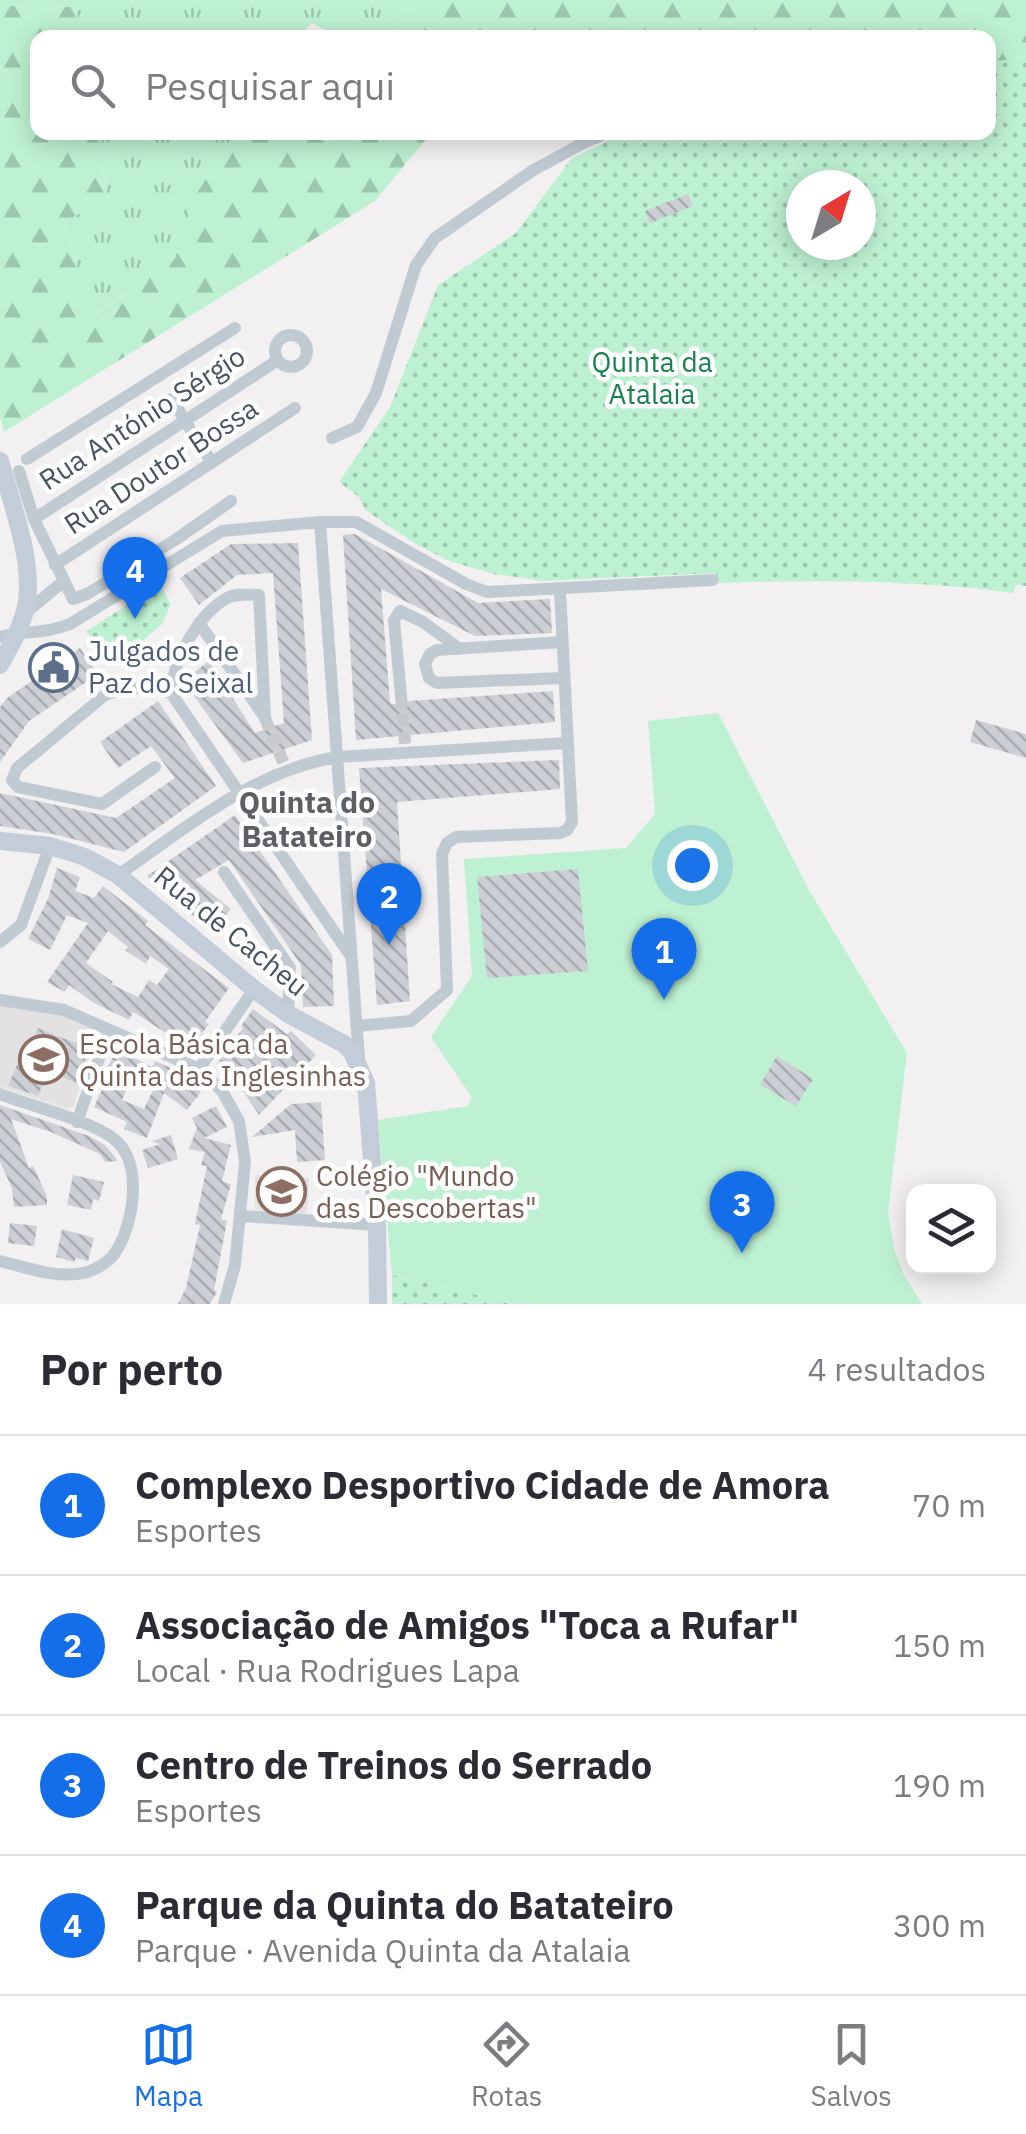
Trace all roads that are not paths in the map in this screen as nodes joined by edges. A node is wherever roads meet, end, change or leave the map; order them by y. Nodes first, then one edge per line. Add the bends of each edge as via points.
1 (590, 140) edge
2 (235, 328) dead end
3 (278, 360) dead end
4 (166, 389) junction
5 (295, 408) dead end
6 (185, 420) junction
7 (332, 438) dead end
8 (0, 462) edge
9 (212, 462) junction
10 (231, 501) dead end
11 (34, 519) junction
12 (320, 522) junction
13 (55, 565) junction
14 (714, 580) dead end
15 (64, 581) junction
16 (560, 590) junction
17 (25, 612) junction
18 (200, 624) junction
19 (9, 635) edge
20 (562, 642) junction
21 (460, 649) junction
22 (0, 665) edge
23 (563, 678) junction
24 (171, 693) junction
25 (401, 696) tunnel mouth
26 (567, 742) junction
27 (337, 756) junction
28 (155, 767) dead end
29 (240, 791) junction
30 (0, 840) edge
31 (50, 846) junction
32 (224, 872) dead end
33 (118, 874) junction
34 (0, 942) edge
35 (350, 957) junction
36 (254, 988) junction
37 (0, 1000) edge
38 (288, 1014) junction
39 (356, 1026) junction
40 (110, 1030) junction
41 (360, 1062) junction
42 (199, 1069) junction
43 (0, 1094) edge
44 (78, 1122) junction
45 (241, 1216) junction
46 (377, 1225) junction
47 (0, 1261) edge
48 (224, 1304) edge
49 (378, 1304) edge

1 - 7 street via 435,238 416,266 376,392 357,427
2 - 4 street
3 - 6 street, Rua António Sérgio
4 - 6 street
4 - 11 street via 23,465
5 - 9 street, Rua Doutor Bossa
6 - 9 street
6 - 11 street, Rua António Sérgio
8 - 17 main road via 25,564
9 - 13 street, Rua Doutor Bossa
10 - 15 street via 87,594 73,599
11 - 13 street
12 - 16 street via 356,522 480,590
12 - 19 street via 222,530 70,624
12 - 27 street
13 - 15 street
14 - 16 street
15 - 17 street
16 - 20 street
17 - 19 main road
18 - 18 street via 254,702 266,718 259,595 226,598
18 - 24 street
19 - 22 main road
20 - 21 street
20 - 23 street
21 - 23 street via 430,654 429,678
21 - 25 street via 400,611 394,620
23 - 26 street
24 - 28 street via 152,688 105,695 17,768 12,780 18,787 102,804
24 - 29 street
26 - 27 street
26 - 39 street via 570,827 446,843 447,990 411,1021
27 - 29 street
27 - 35 street
29 - 33 street
29 - 35 street
30 - 31 main road, Rua de Cacheu
31 - 33 main road, Rua de Cacheu
31 - 34 street via 21,925
32 - 38 street via 290,968
33 - 36 main road, Rua de Cacheu
35 - 39 street
36 - 38 main road, Rua de Cacheu
36 - 42 street
37 - 40 street via 64,1010
38 - 41 main road, Rua de Cacheu via 344,1044
39 - 41 street
40 - 42 street
40 - 44 street
41 - 46 main road
42 - 45 street via 239,1120 246,1162
43 - 44 street
44 - 47 street via 115,1139 134,1174 115,1254 82,1274
45 - 46 street
45 - 48 street
46 - 49 main road

